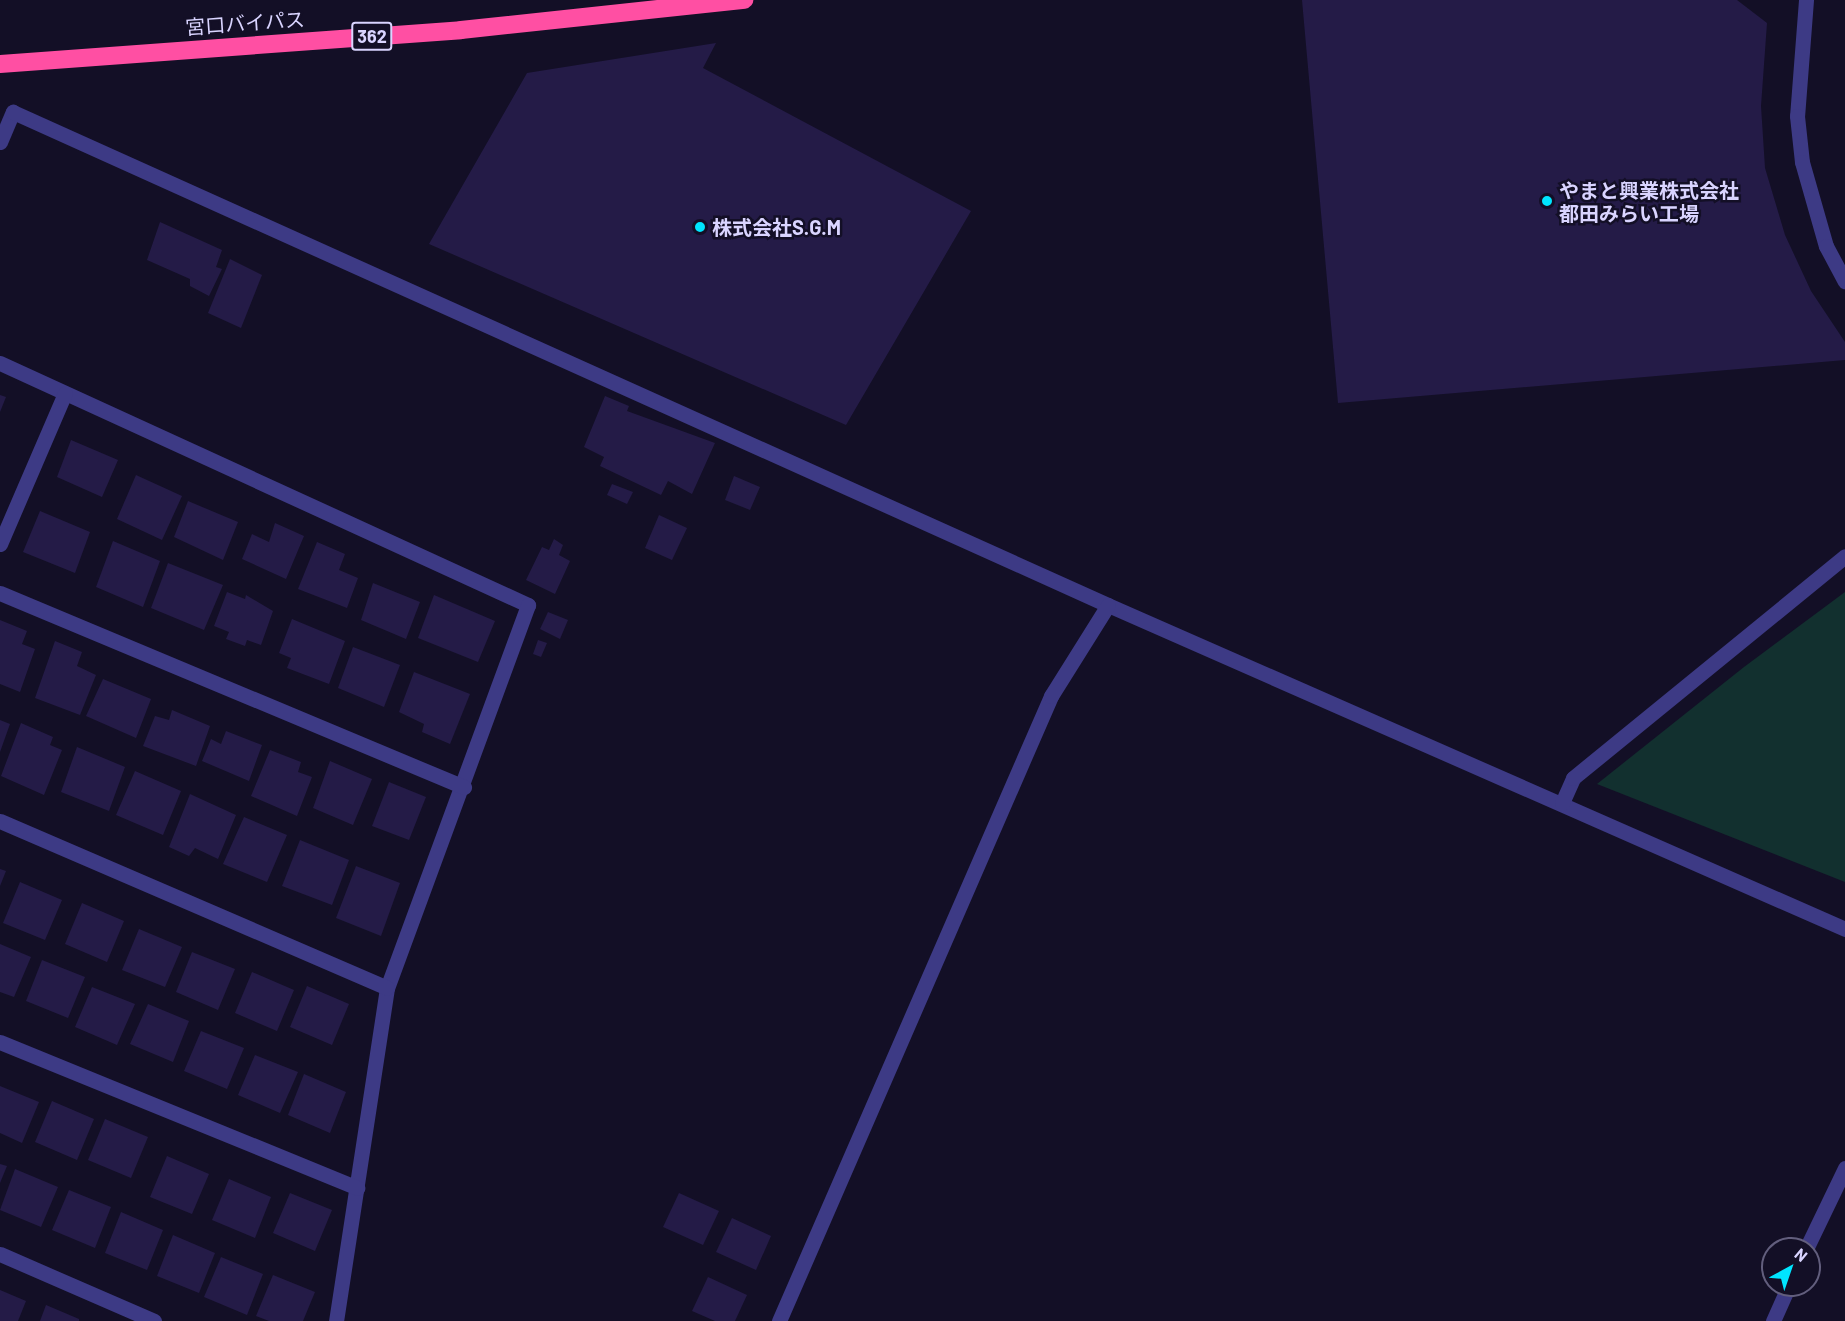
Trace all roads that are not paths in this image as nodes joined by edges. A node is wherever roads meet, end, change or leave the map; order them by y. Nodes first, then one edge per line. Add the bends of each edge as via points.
1 (744, 0) edge
2 (1806, 0) edge
3 (0, 64) edge
4 (0, 142) edge
5 (1845, 281) edge
6 (0, 363) edge
7 (65, 393) junction
8 (0, 544) edge
9 (1845, 556) edge
10 (0, 593) edge
11 (1108, 605) junction
12 (464, 788) junction
13 (1562, 803) junction
14 (0, 821) edge
15 (1845, 929) edge
16 (387, 988) junction
17 (0, 1042) edge
18 (1845, 1168) edge
19 (357, 1188) junction
20 (1812, 1237) edge
21 (0, 1254) edge
22 (1784, 1297) edge
23 (154, 1321) edge
24 (336, 1321) edge
25 (779, 1321) edge
26 (1773, 1321) edge

1 - 3 highway, 宮口バイパス / 362 via 461,30
2 - 5 street via 1797,116 1802,162 1826,246
4 - 11 street via 13,112
6 - 7 street
7 - 8 street
7 - 12 street via 528,605
9 - 13 street via 1573,778
10 - 12 street
11 - 13 street
11 - 25 street via 1051,696
12 - 16 street
13 - 15 street
14 - 16 street
16 - 19 street
17 - 19 street
18 - 20 street
19 - 24 street
21 - 23 street
22 - 26 street

